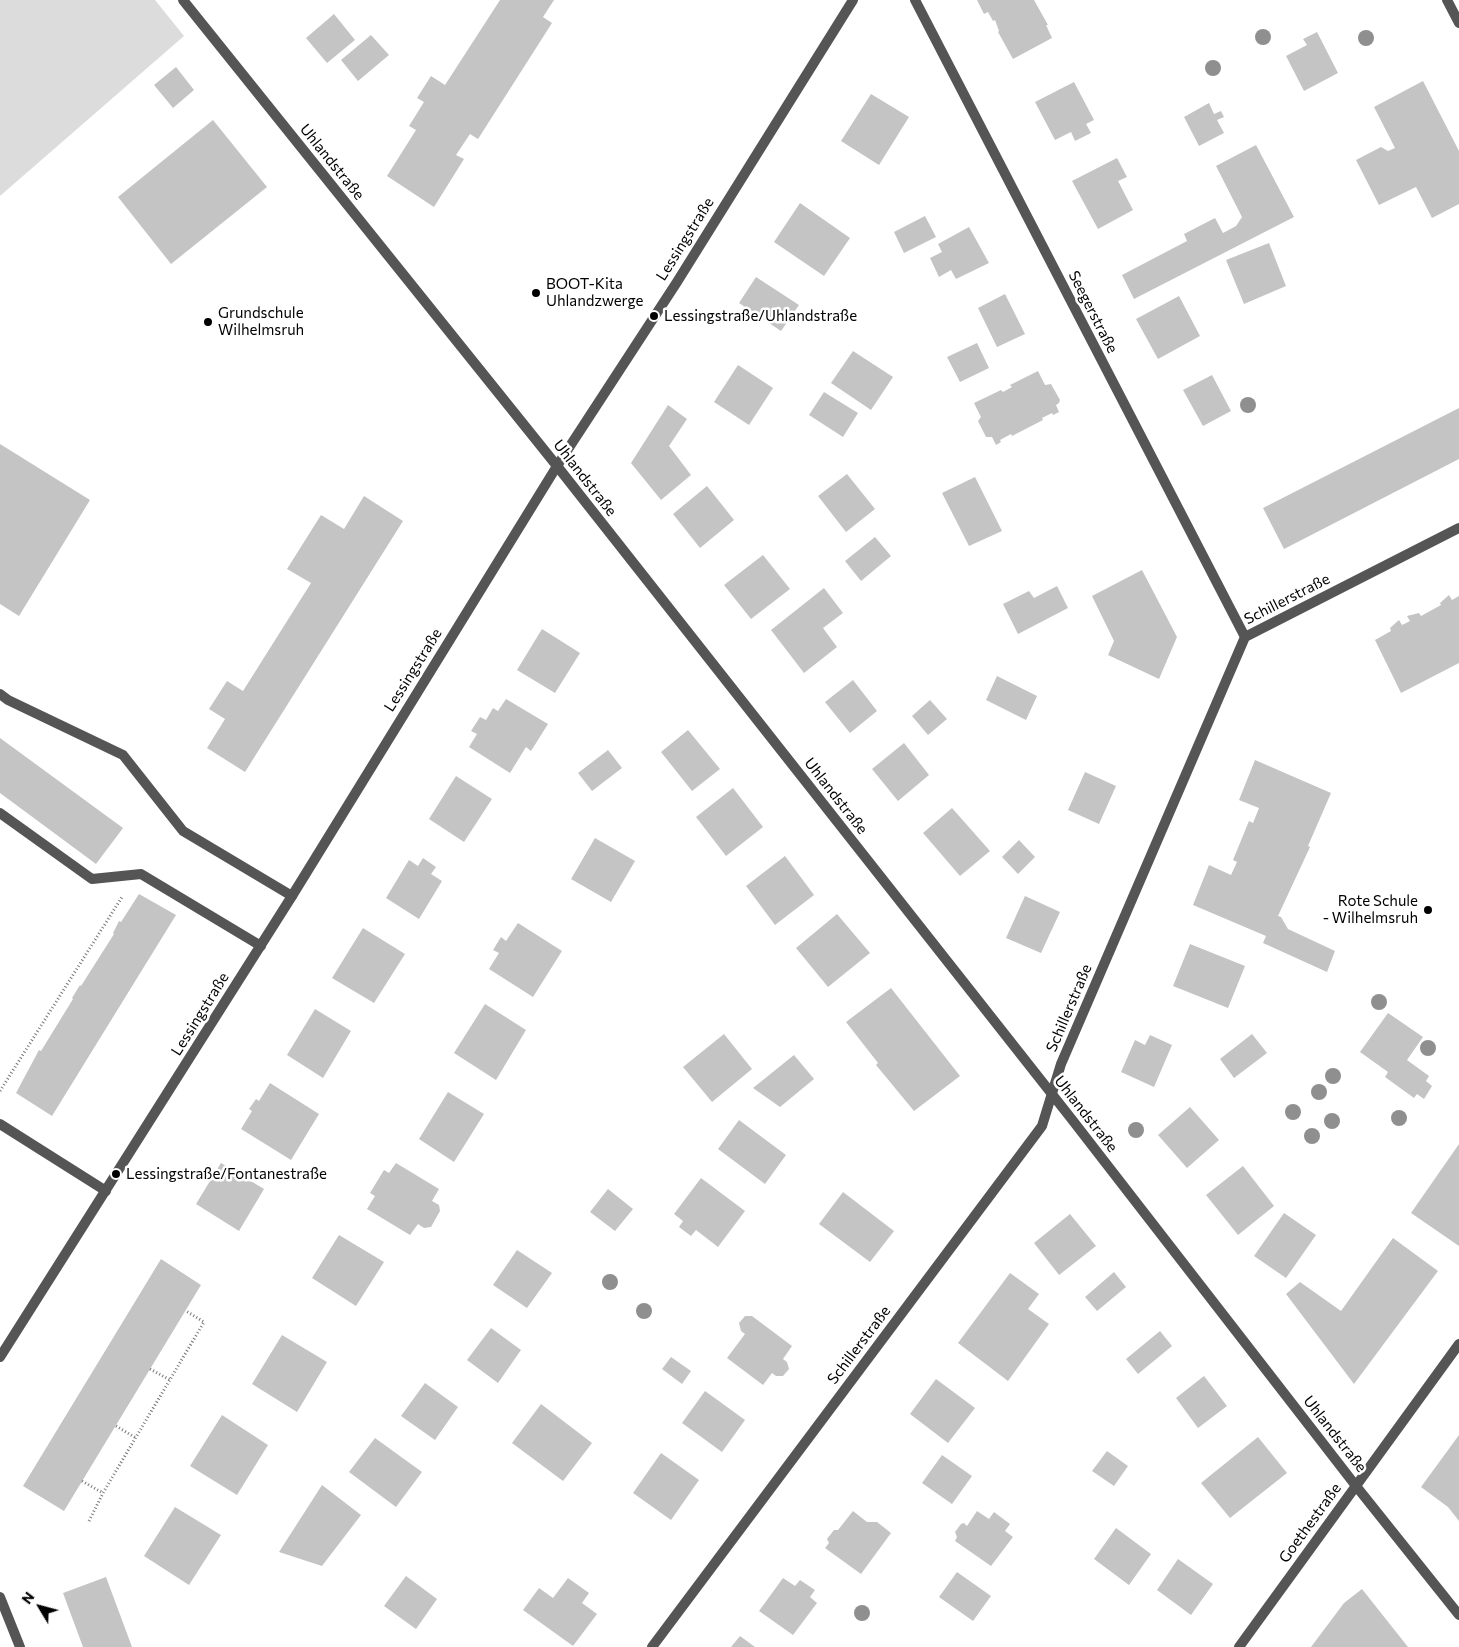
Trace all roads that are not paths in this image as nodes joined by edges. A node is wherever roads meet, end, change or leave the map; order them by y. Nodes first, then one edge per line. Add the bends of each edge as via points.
1 (183, 0) edge
2 (853, 0) edge
3 (915, 0) edge
4 (1447, 0) edge
5 (1459, 23) edge
6 (557, 466) junction
7 (1459, 528) edge
8 (1245, 637) junction
9 (0, 694) edge
10 (0, 813) edge
11 (292, 896) junction
12 (261, 946) junction
13 (1052, 1095) junction
14 (0, 1124) edge
15 (106, 1192) junction
16 (1459, 1344) edge
17 (0, 1357) edge
18 (1356, 1486) junction
19 (0, 1597) edge
20 (1459, 1615) edge
21 (20, 1647) edge
22 (652, 1647) edge
23 (1239, 1647) edge

1 - 6 street, Uhlandstraße
2 - 6 street, Lessingstraße via 677,282
3 - 8 street, Seegerstraße
4 - 5 street
6 - 11 street, Lessingstraße
6 - 13 street, Uhlandstraße
7 - 8 street, Schillerstraße
8 - 13 street, Schillerstraße via 1061,1064
9 - 11 street via 123,755 182,831
10 - 12 street via 92,879 141,874
11 - 12 street, Lessingstraße
12 - 15 street, Lessingstraße
13 - 18 street, Uhlandstraße
13 - 22 street, Schillerstraße via 1042,1126
14 - 15 street
15 - 17 street, Lessingstraße
16 - 18 street, Goethestraße
18 - 20 street, Uhlandstraße
18 - 23 street, Goethestraße
19 - 21 street

